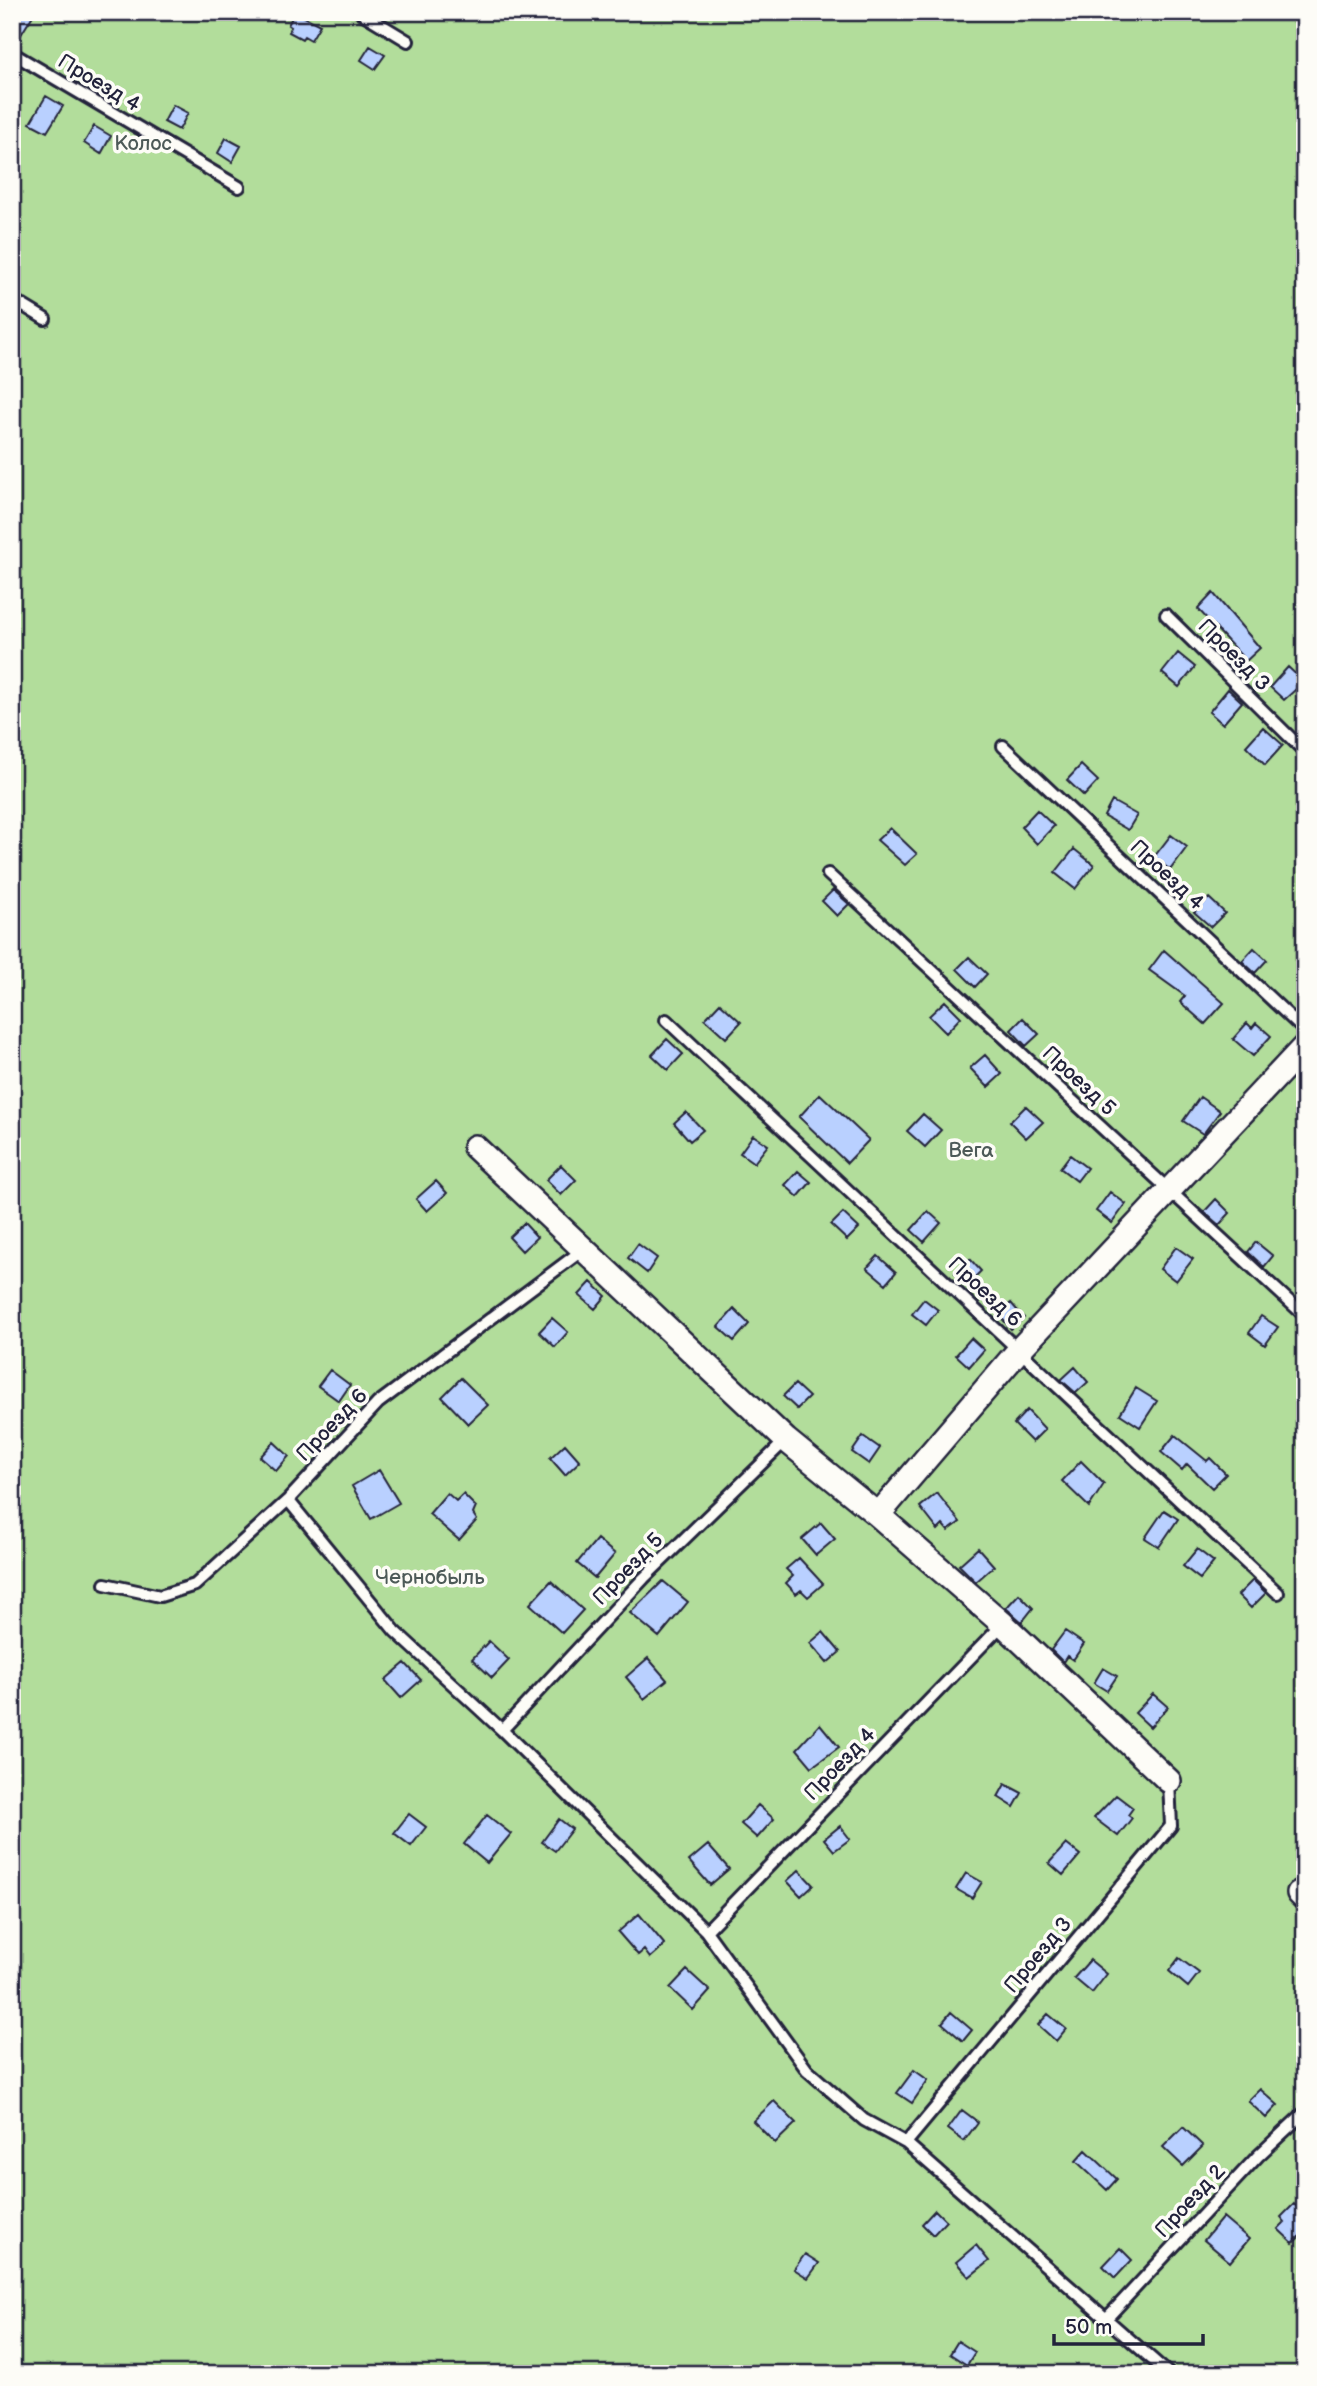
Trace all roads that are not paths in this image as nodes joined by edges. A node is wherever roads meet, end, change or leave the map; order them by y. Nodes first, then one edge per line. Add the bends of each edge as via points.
1 (360, 12) edge
2 (408, 41) dead end
3 (12, 53) edge
4 (239, 187) dead end
5 (12, 299) edge
6 (45, 319) dead end
7 (1166, 615) dead end
8 (1003, 746) dead end
9 (1305, 752) edge
10 (828, 874) dead end
11 (666, 1020) dead end
12 (1305, 1031) edge
13 (1305, 1046) edge
14 (475, 1147) dead end
15 (1169, 1191) junction
16 (584, 1249) junction
17 (1305, 1316) edge
18 (1019, 1350) junction
19 (786, 1440) junction
20 (288, 1500) junction
21 (878, 1515) junction
22 (104, 1584) dead end
23 (1278, 1593) dead end
24 (1003, 1624) junction
25 (502, 1730) junction
26 (1169, 1781) joint
27 (706, 1931) junction
28 (1305, 2112) edge
29 (906, 2143) junction
30 (1106, 2319) junction
31 (1168, 2374) edge

1 - 2 lane
3 - 4 lane, Проезд 4
5 - 6 lane
7 - 9 lane, Проезд 3
8 - 12 lane, Проезд 4
10 - 15 lane, Проезд 5
11 - 18 lane, Проезд 6
13 - 15 street
14 - 16 street
15 - 17 lane, Проезд 5
15 - 18 street
16 - 19 street
16 - 20 lane, Проезд 6 via 378,1403
18 - 21 street
18 - 23 lane, Проезд 6
19 - 21 street
19 - 25 lane, Проезд 5 via 644,1578
20 - 22 lane, Проезд 6 via 195,1585 160,1597
20 - 25 lane via 395,1631
21 - 24 street
24 - 26 street
24 - 27 lane, Проезд 4
25 - 27 lane
26 - 29 lane, Проезд 3 via 1171,1826
27 - 29 lane via 807,2070 864,2120
28 - 30 lane, Проезд 2
29 - 30 lane
30 - 31 lane

